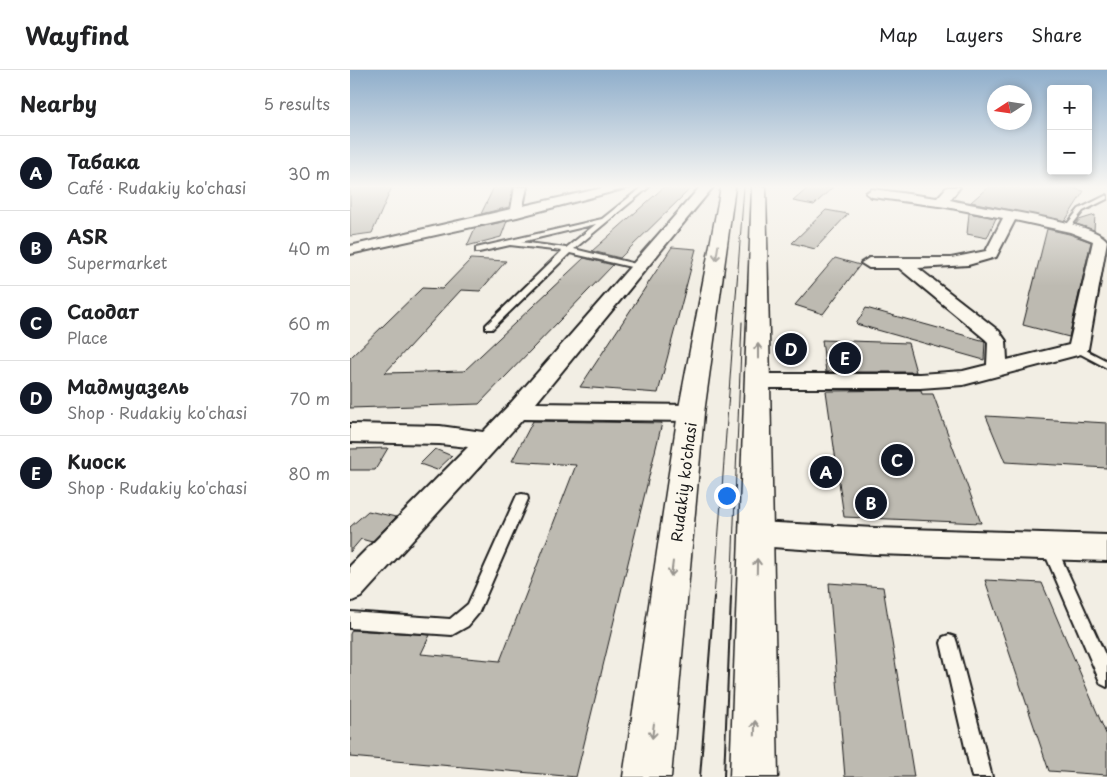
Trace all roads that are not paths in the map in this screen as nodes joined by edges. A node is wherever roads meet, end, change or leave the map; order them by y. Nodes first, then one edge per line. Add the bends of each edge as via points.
1 (489, 220) edge
2 (606, 220) joint
3 (680, 220) edge
4 (723, 220) edge
5 (756, 220) edge
6 (1008, 220) edge
7 (1029, 220) edge
8 (1073, 220) edge
9 (1067, 228) junction
10 (511, 243) junction
11 (350, 250) edge
12 (479, 250) dead end
13 (568, 250) junction
14 (869, 263) dead end
15 (903, 264) junction
16 (641, 268) junction
17 (489, 327) dead end
18 (1078, 349) junction
19 (1107, 365) edge
20 (997, 371) junction
21 (758, 381) junction
22 (517, 411) junction
23 (691, 413) junction
24 (350, 433) edge
25 (488, 441) junction
26 (522, 498) dead end
27 (757, 534) junction
28 (1049, 546) junction
29 (1107, 548) edge
30 (350, 588) edge
31 (350, 620) edge
32 (949, 643) dead end
33 (1107, 678) edge
34 (647, 777) edge
35 (754, 777) edge
36 (982, 777) edge

1 - 11 street
2 - 10 lane
2 - 13 lane
3 - 16 street
4 -> 23 main road, Rudakiy ko'chasi
21 -> 5 main road
6 - 15 street via 992,253 978,259
7 - 9 street
8 - 9 lane
9 - 18 street via 1097,236 1100,240
10 - 12 lane
10 - 13 lane
13 - 16 lane
13 - 17 lane
14 - 15 street
15 - 20 street via 992,335 997,342
16 - 22 street
18 - 19 lane
18 - 20 street
20 - 21 street via 963,378 920,381
21 - 27 main road
22 - 23 street
22 - 25 street
23 -> 34 main road, Rudakiy ko'chasi
24 - 25 street via 440,435
25 - 30 street
26 - 31 lane via 473,608 462,620 452,627
27 - 28 street
35 -> 27 main road
28 - 29 street
28 - 33 lane
32 - 36 lane

